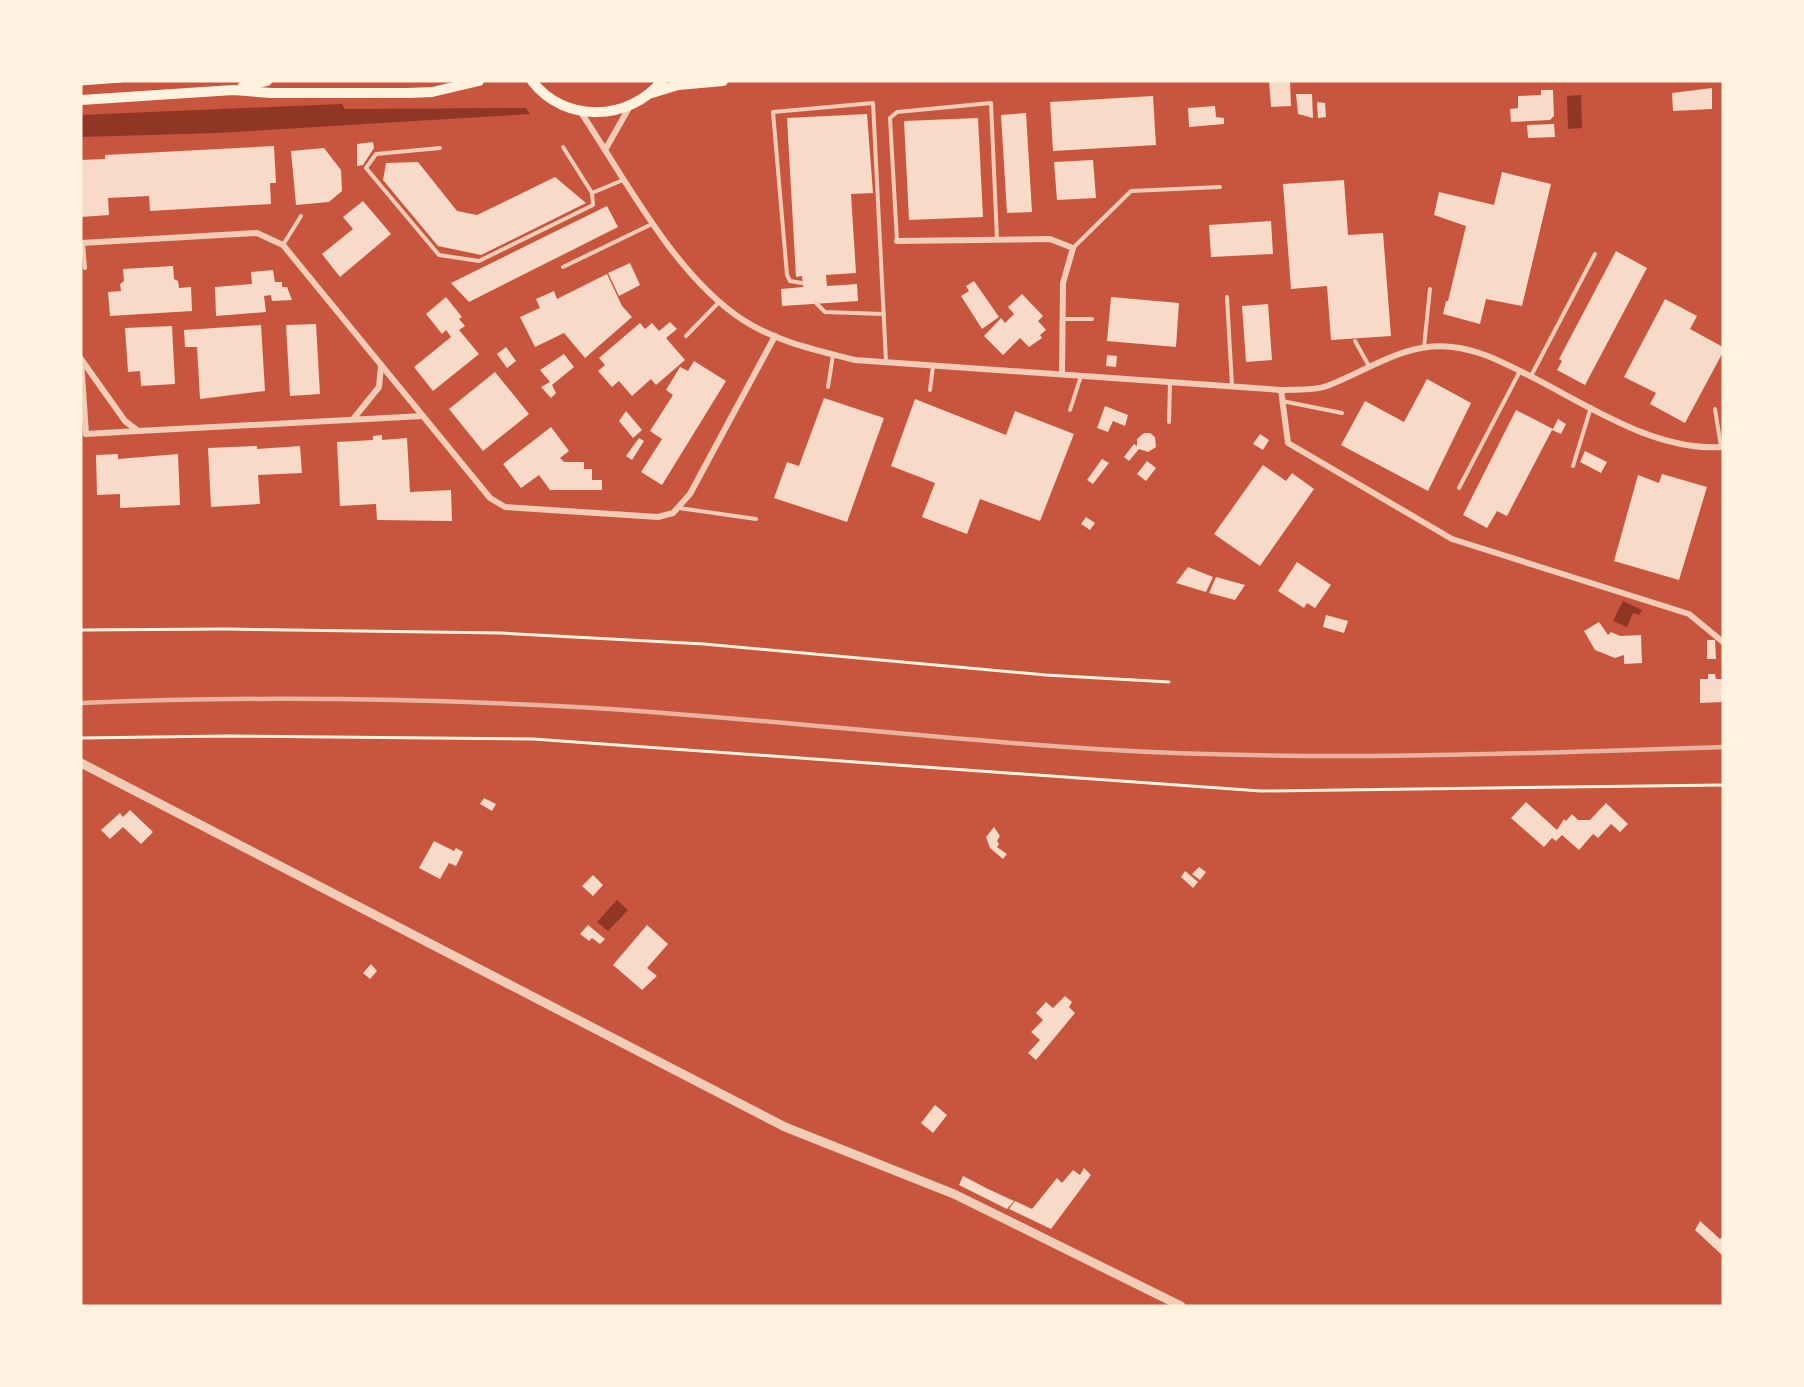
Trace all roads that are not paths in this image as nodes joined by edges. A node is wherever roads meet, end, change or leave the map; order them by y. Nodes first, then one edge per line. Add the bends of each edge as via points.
1 (267, 81) edge
2 (479, 81) edge
3 (522, 81) edge
4 (662, 81) edge
5 (723, 81) edge
6 (533, 83) edge
7 (233, 90) junction
8 (652, 93) junction
9 (81, 100) edge
10 (630, 106) junction
11 (580, 111) junction
12 (562, 147) dead end
13 (440, 148) dead end
14 (605, 150) junction
15 (623, 180) junction
16 (1220, 187) dead end
17 (592, 193) junction
18 (301, 216) dead end
19 (653, 224) junction
20 (997, 239) junction
21 (897, 241) joint
22 (82, 243) edge
23 (283, 244) junction
24 (1073, 248) junction
25 (1595, 254) dead end
26 (563, 267) dead end
27 (85, 268) dead end
28 (802, 283) dead end
29 (1430, 289) dead end
30 (1227, 297) dead end
31 (721, 301) junction
32 (816, 303) dead end
33 (884, 314) junction
34 (1092, 318) dead end
35 (1063, 319) junction
36 (686, 336) dead end
37 (775, 336) junction
38 (1355, 341) dead end
39 (1424, 347) junction
40 (833, 355) junction
41 (81, 359) edge
42 (886, 362) junction
43 (381, 365) junction
44 (933, 366) junction
45 (1369, 367) junction
46 (1520, 371) junction
47 (1062, 374) junction
48 (1081, 376) junction
49 (1530, 376) junction
50 (1170, 382) junction
51 (1232, 386) junction
52 (828, 387) dead end
53 (930, 390) dead end
54 (1281, 390) junction
55 (1282, 401) junction
56 (1591, 407) junction
57 (1715, 409) dead end
58 (1070, 410) dead end
59 (1342, 413) dead end
60 (423, 416) junction
61 (353, 419) junction
62 (1169, 422) dead end
63 (138, 431) junction
64 (1722, 447) edge
65 (1573, 466) dead end
66 (1459, 488) dead end
67 (678, 508) junction
68 (756, 519) dead end
69 (1723, 642) edge
70 (81, 762) edge
71 (1181, 1306) edge

1 - 7 main road
2 - 7 main road via 432,92 408,93
3 - 6 main road
4 - 8 main road
5 - 8 main road via 678,85
6 - 11 main road via 556,102
7 - 9 main road
8 - 10 main road
10 - 11 main road via 605,112
10 - 14 street
11 - 14 street
12 - 17 lane
13 - 17 lane via 376,154 366,168 439,255 479,261 593,205
14 - 15 street
15 - 17 lane
15 - 19 street
16 - 24 lane via 1131,191
18 - 23 lane
19 - 26 lane
19 - 31 street via 696,279
20 - 21 street
20 - 21 lane via 991,103 897,112 890,118
20 - 24 street via 1050,239
22 - 23 street via 257,233
22 - 27 lane
23 - 43 street
24 - 35 street via 1063,283
25 - 49 lane
28 - 33 lane via 790,281 787,274 773,112 873,104
29 - 39 lane
30 - 51 lane
31 - 36 lane
31 - 37 street via 742,320
32 - 33 lane via 825,312
33 - 42 lane
34 - 35 lane
35 - 47 street
37 - 40 street
37 - 67 street via 690,494
38 - 45 lane
39 - 45 street
39 - 46 street via 1449,346 1483,352
40 - 42 street
40 - 52 lane
41 - 63 street via 125,421
41 - 63 street via 86,434
42 - 44 street
43 - 60 street
43 - 61 street via 379,387
44 - 47 street
44 - 53 lane
45 - 54 street via 1324,387
46 - 49 street
46 - 66 lane
47 - 48 street
48 - 50 street
48 - 58 lane
49 - 56 street
50 - 51 street
50 - 62 lane
51 - 54 street
54 - 55 street
55 - 59 lane
55 - 69 street via 1288,443 1452,539 1689,614
56 - 64 street via 1646,434 1701,449
56 - 65 lane
57 - 64 lane
60 - 61 street
60 - 67 street via 490,498 506,507 658,517
61 - 63 street
67 - 68 lane
70 - 71 street via 785,1127 954,1194

